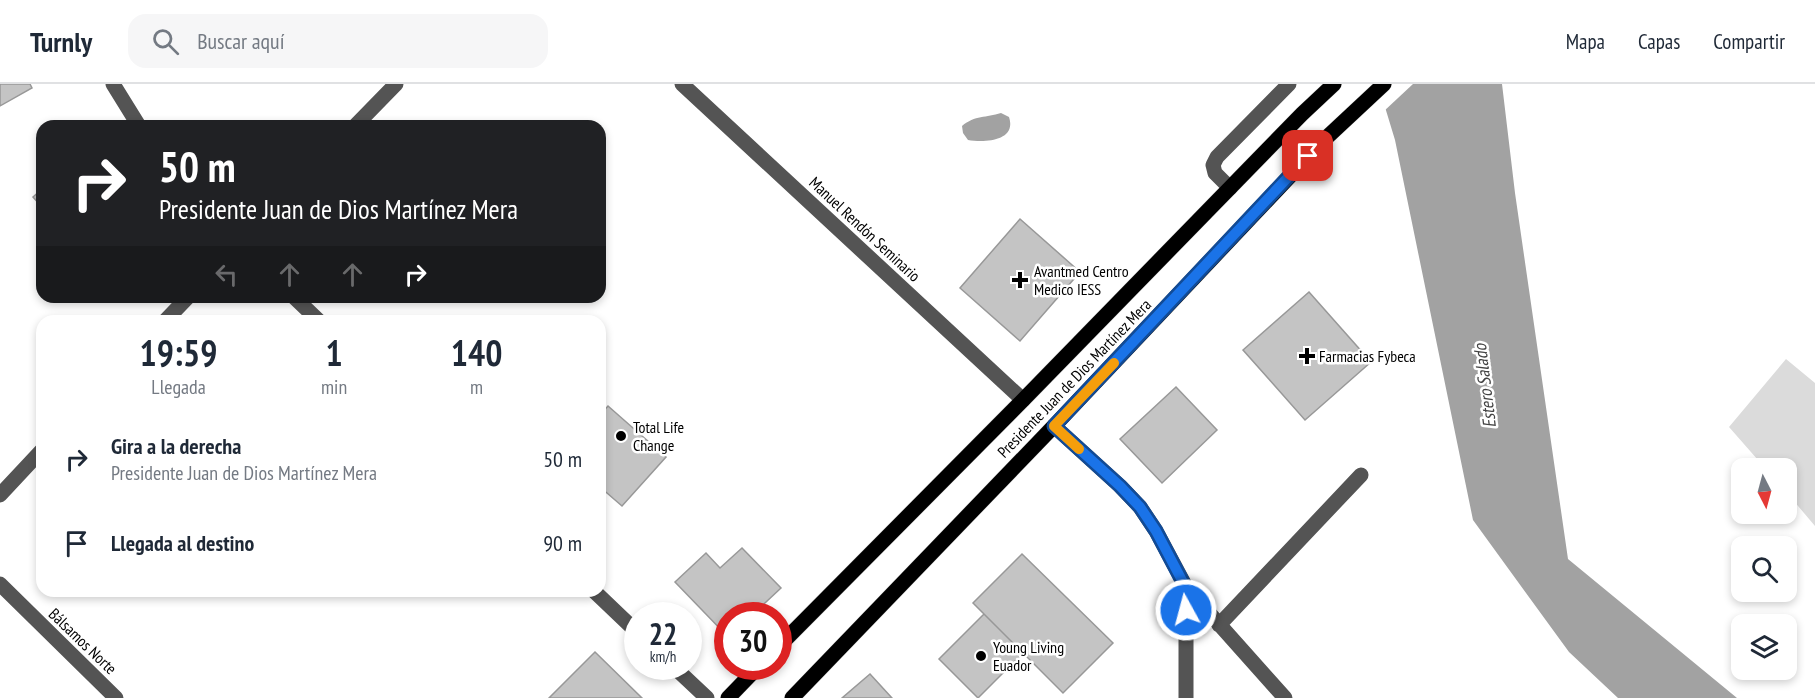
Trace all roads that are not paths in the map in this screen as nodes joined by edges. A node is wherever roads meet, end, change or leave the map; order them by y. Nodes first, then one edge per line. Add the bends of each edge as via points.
1 (113, 84) edge
2 (396, 84) edge
3 (682, 84) edge
4 (1289, 84) edge
5 (1334, 84) edge
6 (1384, 84) edge
7 (135, 120) edge
8 (361, 120) edge
9 (1230, 188) junction
10 (182, 303) edge
11 (300, 303) edge
12 (171, 315) edge
13 (313, 315) edge
14 (1023, 400) junction
15 (1054, 426) junction
16 (36, 456) edge
17 (1361, 475) dead end
18 (0, 495) edge
19 (0, 584) edge
20 (1186, 588) junction
21 (600, 597) edge
22 (624, 620) edge
23 (1219, 625) junction
24 (792, 633) edge
25 (688, 680) edge
26 (745, 680) edge
27 (116, 698) edge
28 (707, 698) edge
29 (728, 698) edge
30 (792, 698) edge
31 (1186, 698) edge
32 (1285, 698) edge

1 - 7 street
2 - 8 street
3 - 14 street, Manuel Rendón Seminario
4 - 9 street via 1212,165
5 - 9 main road, Presidente Juan de Dios Martínez Mera
6 - 15 main road, Presidente Juan de Dios Martínez Mera via 1324,140
9 - 14 main road, Presidente Juan de Dios Martínez Mera
10 - 12 street
11 - 13 street
14 - 24 main road, Presidente Juan de Dios Martínez Mera
15 - 20 street via 1140,507
15 - 30 main road, Presidente Juan de Dios Martínez Mera
16 - 18 street
17 - 23 street
19 - 27 street, Bálsamos Norte
20 - 23 street
20 - 31 street
21 - 22 street
23 - 32 street
25 - 28 street
26 - 29 main road

